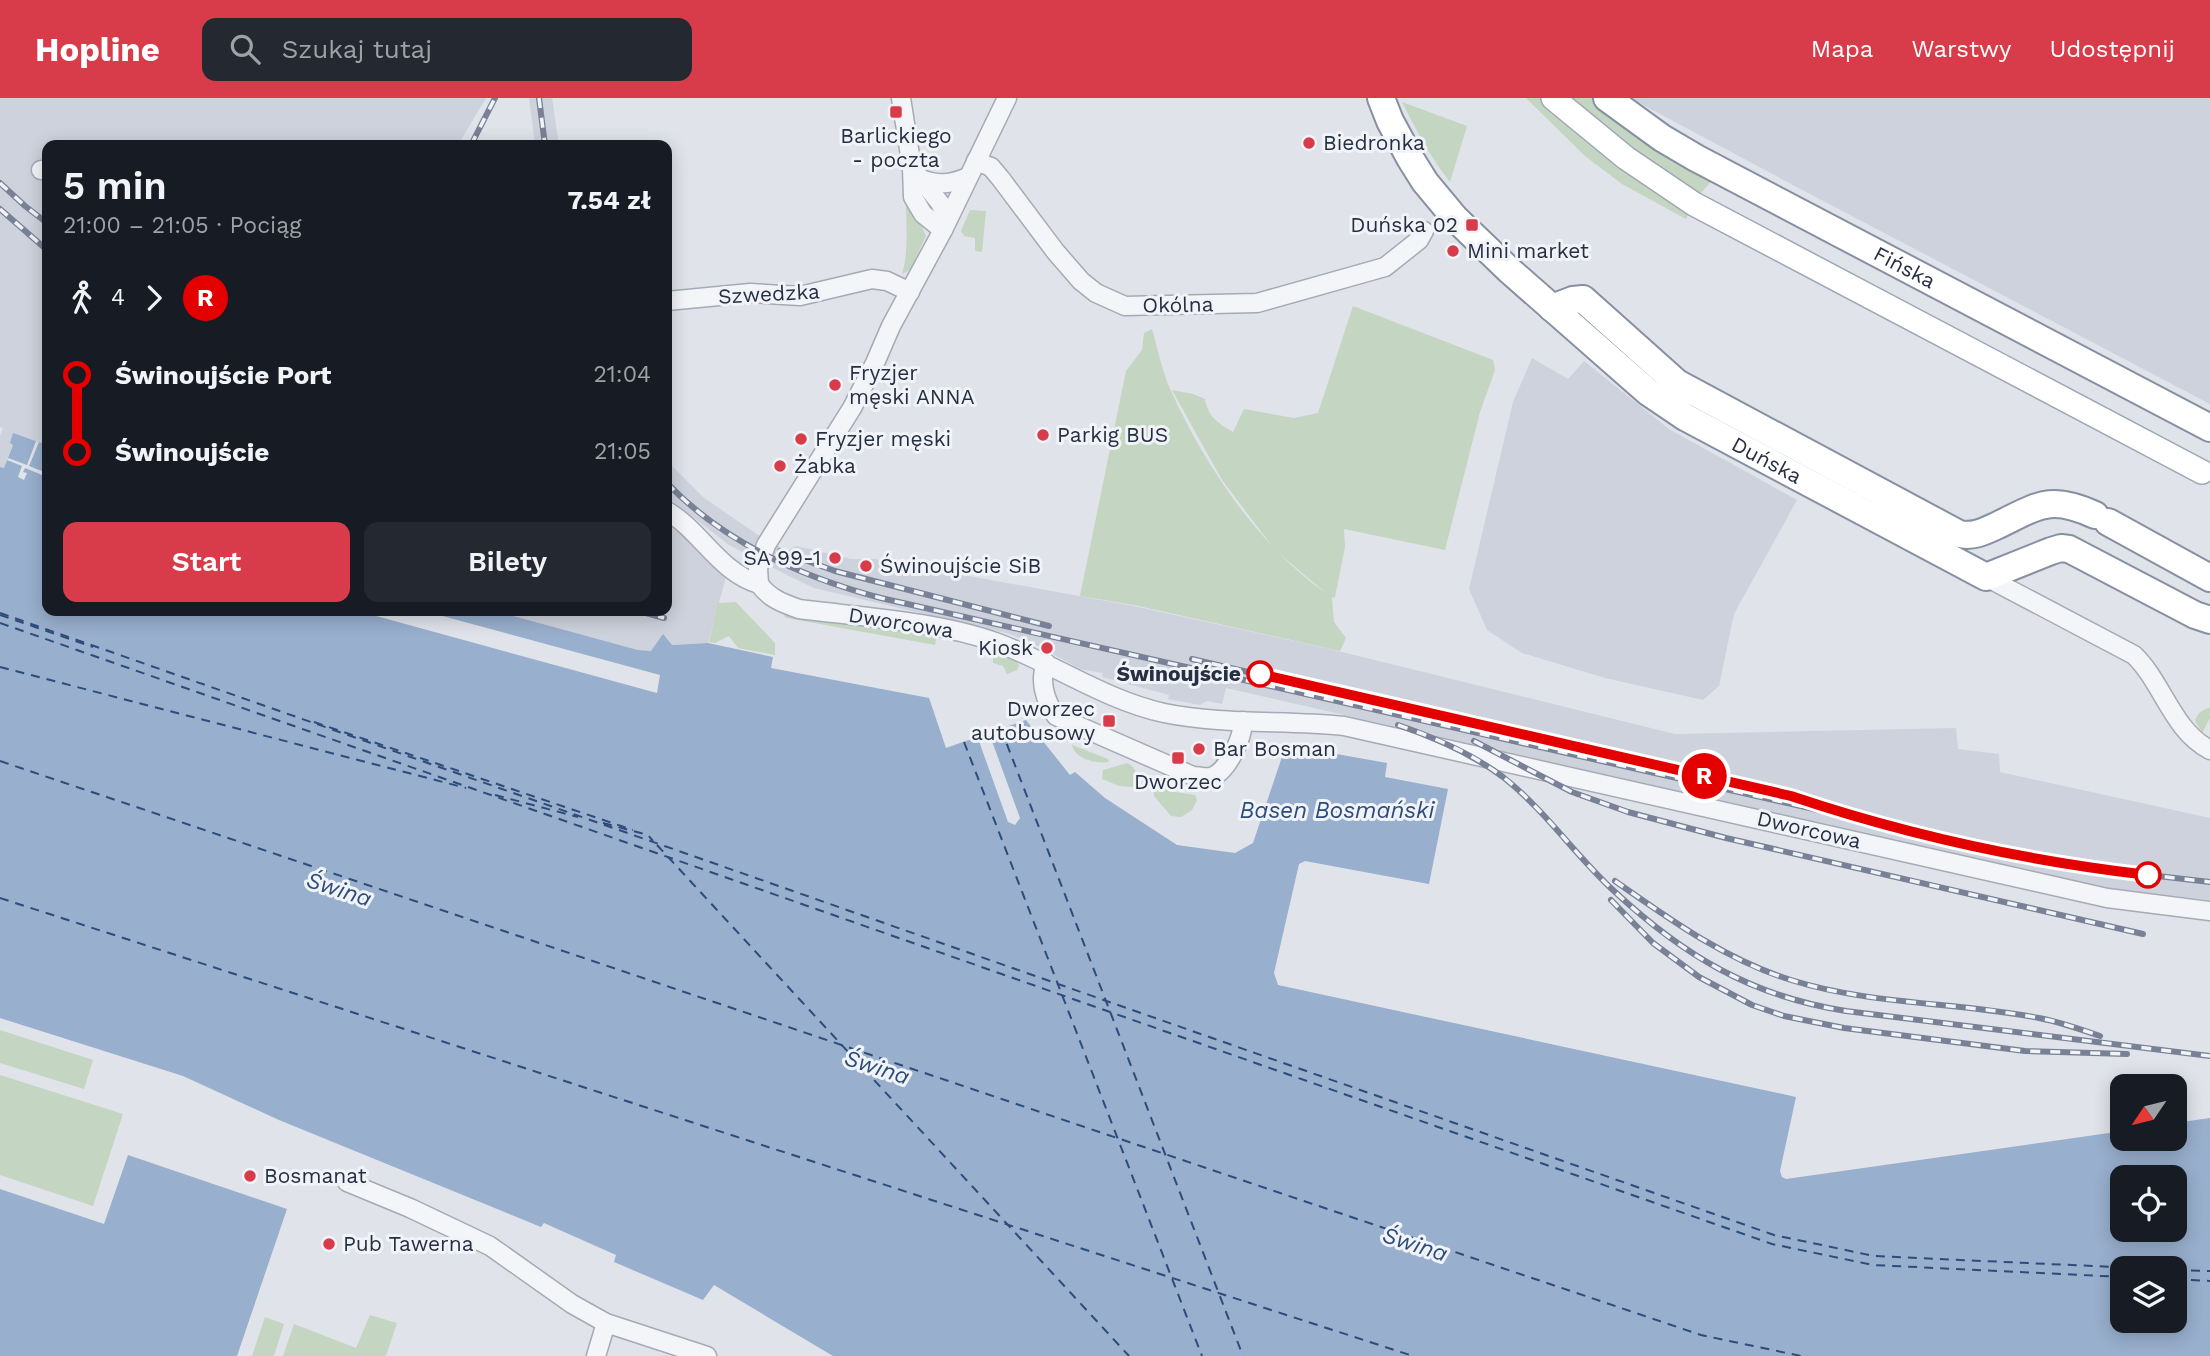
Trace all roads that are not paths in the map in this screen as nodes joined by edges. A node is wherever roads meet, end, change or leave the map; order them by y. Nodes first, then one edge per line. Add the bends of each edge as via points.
1 (901, 98) edge
2 (1007, 98) edge
3 (1381, 98) edge
4 (1553, 98) edge
5 (1607, 98) edge
6 (972, 169) junction
7 (917, 173) junction
8 (946, 225) junction
9 (1424, 231) dead end
10 (910, 292) junction
11 (672, 301) edge
12 (1552, 308) junction
13 (2210, 428) edge
14 (2202, 472) dead end
15 (672, 515) edge
16 (1986, 577) junction
17 (2210, 578) edge
18 (759, 584) junction
19 (2210, 620) edge
20 (1046, 663) junction
21 (1243, 721) junction
22 (2210, 750) edge
23 (2210, 911) edge
24 (347, 1182) dead end
25 (606, 1322) junction
26 (596, 1356) edge
27 (707, 1356) edge

1 - 7 street
2 - 6 street
3 - 12 highway, Duńska via 1410,158 1443,205
4 - 14 main road via 1626,158 1694,204
5 - 13 highway, Fińska via 1696,158
6 - 7 street via 945,184
6 - 8 street
6 - 9 street, Okólna via 991,167 1081,281 1125,306 1257,303 1385,267 1410,249
7 - 8 street via 913,197 918,207 930,221
8 - 10 street
10 - 11 street, Szwedzka via 872,279 800,296 750,293
10 - 18 street via 852,408 766,545 758,568
12 - 16 highway, Duńska via 1664,405
12 - 17 highway via 1583,299 1677,383 1959,534 1977,534 2043,503 2071,505
15 - 18 street, Dworcowa via 728,568
16 - 19 highway via 2051,551 2069,549
16 - 22 street, Duńska via 2134,655 2174,715
18 - 20 street, Dworcowa via 778,601 799,608 942,628 991,640
20 - 21 street, Dworcowa via 1102,691 1161,712
20 - 21 street via 1046,699 1056,716 1193,776 1208,778 1219,773 1239,742
21 - 23 street, Dworcowa via 1344,726 2108,898
24 - 25 street via 490,1246 572,1304
25 - 26 street
25 - 27 street

